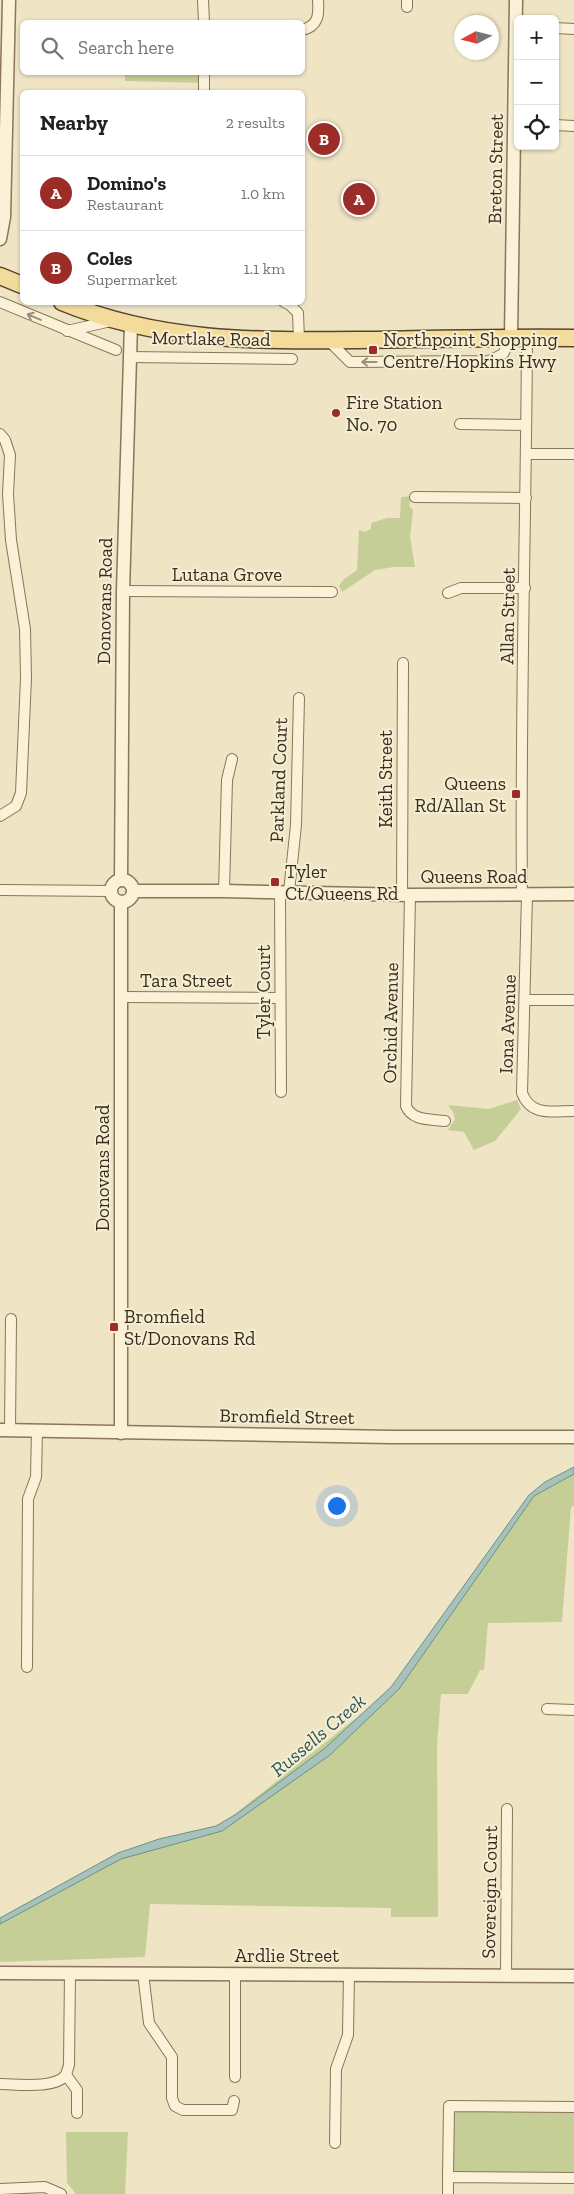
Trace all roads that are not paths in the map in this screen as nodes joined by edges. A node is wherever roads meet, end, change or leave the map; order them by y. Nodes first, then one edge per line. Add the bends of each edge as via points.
1 (9, 0) edge
2 (203, 0) edge
3 (318, 0) edge
4 (516, 0) edge
5 (517, 15) edge
6 (204, 20) edge
7 (305, 28) edge
8 (559, 28) edge
9 (574, 29) edge
10 (517, 60) edge
11 (204, 75) edge
12 (204, 90) edge
13 (3, 91) edge
14 (516, 105) edge
15 (559, 125) edge
16 (574, 126) edge
17 (516, 150) edge
18 (0, 239) edge
19 (0, 276) edge
20 (20, 284) edge
21 (0, 302) edge
22 (71, 305) edge
23 (288, 305) edge
24 (114, 320) junction
25 (131, 324) junction
26 (67, 331) junction
27 (519, 338) junction
28 (574, 338) edge
29 (299, 340) junction
30 (328, 340) junction
31 (116, 350) dead end
32 (129, 357) junction
33 (292, 359) dead end
34 (460, 424) dead end
35 (526, 425) junction
36 (0, 434) edge
37 (527, 454) junction
38 (574, 454) edge
39 (414, 496) dead end
40 (526, 498) junction
41 (525, 588) junction
42 (123, 591) junction
43 (332, 592) dead end
44 (448, 593) dead end
45 (403, 663) dead end
46 (299, 698) dead end
47 (232, 759) dead end
48 (0, 816) edge
49 (121, 880) junction
50 (0, 890) edge
51 (110, 891) junction
52 (133, 891) junction
53 (224, 891) junction
54 (284, 892) junction
55 (524, 894) junction
56 (574, 894) edge
57 (406, 895) junction
58 (121, 903) junction
59 (121, 997) junction
60 (280, 998) junction
61 (525, 1000) junction
62 (574, 1000) edge
63 (281, 1092) dead end
64 (574, 1111) edge
65 (445, 1121) dead end
66 (11, 1319) dead end
67 (5, 1430) edge
68 (37, 1430) junction
69 (121, 1433) junction
70 (574, 1437) edge
71 (27, 1667) dead end
72 (547, 1709) dead end
73 (574, 1710) edge
74 (507, 1808) dead end
75 (0, 1972) edge
76 (70, 1973) junction
77 (143, 1973) junction
78 (235, 1974) junction
79 (349, 1974) junction
80 (506, 1975) junction
81 (574, 1976) edge
82 (66, 2076) junction
83 (235, 2077) dead end
84 (0, 2084) edge
85 (574, 2107) edge
86 (233, 2110) dead end
87 (77, 2113) dead end
88 (335, 2143) dead end
89 (448, 2177) junction
90 (574, 2178) edge
91 (0, 2189) edge
92 (61, 2194) edge
93 (448, 2194) edge

1 - 13 street
2 - 6 street
3 - 7 street via 319,16 316,22
4 - 5 street, Breton Street
8 - 9 street
10 - 14 street, Breton Street
11 - 12 street
13 - 18 street via 4,216
15 - 16 street
17 - 27 street, Breton Street
19 - 20 main road
26 -> 21 street
22 - 24 main road, Mortlake Road
23 - 29 street via 298,313
24 - 25 main road, Mortlake Road
24 - 26 street, Mortlake Road
25 - 29 main road, Mortlake Road via 220,339
25 - 32 street, Donovans Road
26 - 31 street
27 - 28 main road, Mortlake Road
27 - 30 main road, Mortlake Road
27 -> 30 street via 503,354 490,361 442,362 350,362
27 - 35 street, Allan Street
29 - 30 main road, Mortlake Road
32 - 33 street, Mortlake Road
32 - 42 street, Donovans Road
34 - 35 street
35 - 37 street, Allan Street
36 - 48 street via 10,455 11,540 26,645 21,793 16,806
37 - 38 street
37 - 40 street, Allan Street
39 - 40 street
40 - 41 street, Allan Street
41 - 44 street via 461,588
41 - 55 street, Allan Street via 521,772
42 - 43 street, Lutana Grove
42 - 49 street, Donovans Road
45 - 57 street, Keith Street
46 - 54 street, Parkland Court via 296,825
47 - 53 street via 227,780
49 - 51 street via 113,883
49 - 52 street via 129,882
50 - 51 street
51 - 58 street via 113,898
52 - 53 street, Queens Road
52 - 58 street via 130,899
53 - 54 street, Queens Road
54 - 57 street, Queens Road
54 - 60 street, Tyler Court
55 - 56 street, Queens Road
55 - 57 street, Queens Road
55 - 61 street, Iona Avenue
57 - 65 street, Orchid Avenue via 406,1106 408,1112 416,1117
58 - 59 street, Donovans Road
59 - 60 street, Tara Street
59 - 69 street, Donovans Road
60 - 63 street, Tyler Court
61 - 62 street
61 - 64 street, Iona Avenue via 522,1092 525,1102 540,1111
66 - 67 street
67 - 68 street, Bromfield Street
68 - 69 street, Bromfield Street
68 - 71 street via 36,1476 28,1499
69 - 70 street, Bromfield Street
72 - 73 street
74 - 80 street, Sovereign Court
75 - 76 street, Ardlie Street
76 - 77 street, Ardlie Street
76 - 82 street via 69,2065
77 - 78 street, Ardlie Street
77 - 86 street via 149,2023 172,2056 172,2098 175,2106 183,2110
78 - 79 street, Ardlie Street
78 - 83 street
79 - 80 street, Ardlie Street
79 - 88 street via 348,2035 336,2069
80 - 81 street, Ardlie Street
82 - 84 street via 48,2084
82 - 87 street via 76,2090
85 - 89 street via 449,2106
89 - 90 street
89 - 93 street
91 - 92 street via 45,2187

